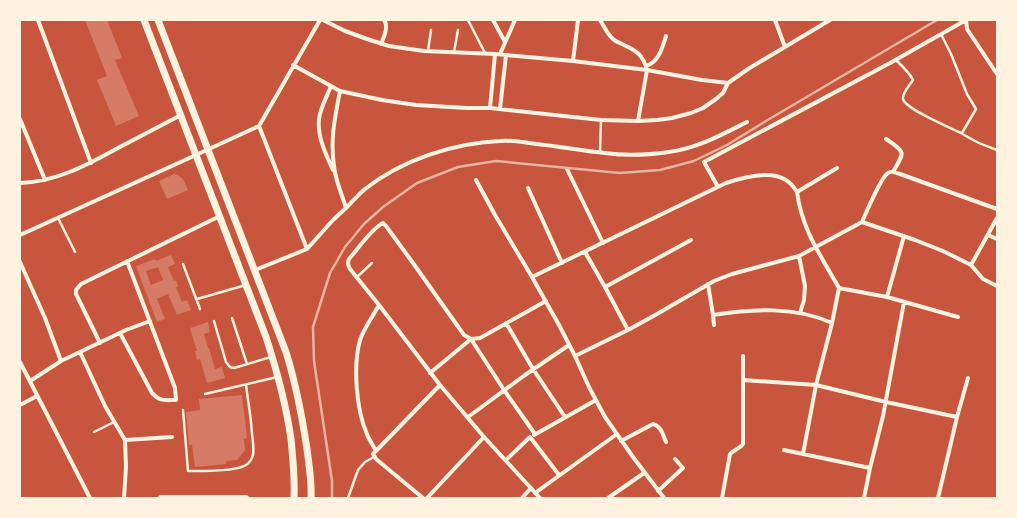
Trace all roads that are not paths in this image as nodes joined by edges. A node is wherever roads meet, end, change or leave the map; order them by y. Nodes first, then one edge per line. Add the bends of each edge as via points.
1 (38, 20) edge
2 (144, 20) edge
3 (158, 20) edge
4 (321, 20) edge
5 (384, 20) edge
6 (468, 20) edge
7 (493, 20) edge
8 (515, 20) edge
9 (578, 20) edge
10 (600, 20) edge
11 (775, 20) edge
12 (830, 20) edge
13 (966, 20) edge
14 (431, 30) dead end
15 (458, 30) dead end
16 (941, 34) junction
17 (666, 36) dead end
18 (505, 42) junction
19 (382, 44) junction
20 (785, 48) junction
21 (428, 52) junction
22 (454, 53) junction
23 (485, 54) junction
24 (497, 54) junction
25 (506, 55) junction
26 (896, 60) junction
27 (573, 61) junction
28 (293, 65) junction
29 (646, 68) junction
30 (997, 74) edge
31 (728, 83) junction
32 (331, 86) junction
33 (340, 91) junction
34 (490, 108) junction
35 (500, 109) junction
36 (181, 115) junction
37 (20, 119) edge
38 (601, 120) junction
39 (638, 121) junction
40 (747, 122) dead end
41 (258, 126) junction
42 (962, 134) junction
43 (886, 139) dead end
44 (208, 150) junction
45 (997, 150) edge
46 (600, 153) junction
47 (196, 155) junction
48 (91, 163) junction
49 (837, 168) dead end
50 (568, 170) dead end
51 (893, 172) junction
52 (336, 176) junction
53 (44, 180) junction
54 (476, 180) dead end
55 (20, 183) edge
56 (718, 187) junction
57 (528, 188) dead end
58 (797, 192) junction
59 (346, 208) junction
60 (997, 209) edge
61 (220, 216) junction
62 (58, 218) junction
63 (997, 218) edge
64 (862, 222) junction
65 (20, 235) edge
66 (988, 235) junction
67 (904, 236) junction
68 (691, 240) dead end
69 (997, 240) edge
70 (603, 243) junction
71 (815, 246) junction
72 (307, 249) junction
73 (75, 252) dead end
74 (585, 252) junction
75 (799, 256) junction
76 (127, 261) junction
77 (20, 262) edge
78 (372, 263) dead end
79 (562, 263) junction
80 (183, 264) dead end
81 (971, 265) junction
82 (255, 270) junction
83 (357, 277) junction
84 (532, 277) junction
85 (708, 284) junction
86 (246, 285) junction
87 (997, 286) edge
88 (605, 287) junction
89 (839, 288) junction
90 (887, 297) junction
91 (197, 299) junction
92 (546, 301) junction
93 (904, 302) junction
94 (379, 305) junction
95 (200, 309) dead end
96 (800, 313) junction
97 (713, 315) junction
98 (958, 317) dead end
99 (232, 318) dead end
100 (150, 320) junction
101 (214, 321) dead end
102 (506, 323) junction
103 (832, 323) junction
104 (714, 324) dead end
105 (628, 330) junction
106 (120, 333) junction
107 (279, 333) junction
108 (266, 337) junction
109 (471, 339) junction
110 (100, 343) junction
111 (569, 345) junction
112 (80, 352) junction
113 (273, 356) junction
114 (575, 356) junction
115 (743, 356) dead end
116 (60, 361) junction
117 (20, 362) edge
118 (247, 364) junction
119 (533, 369) junction
120 (430, 373) junction
121 (279, 377) junction
122 (968, 378) dead end
123 (743, 380) junction
124 (30, 381) junction
125 (246, 385) junction
126 (440, 385) junction
127 (816, 385) junction
128 (504, 390) junction
129 (205, 394) dead end
130 (37, 396) junction
131 (596, 400) junction
132 (886, 402) junction
133 (20, 405) edge
134 (182, 410) dead end
135 (468, 417) junction
136 (957, 417) junction
137 (565, 418) junction
138 (114, 422) junction
139 (94, 432) dead end
140 (535, 434) junction
141 (617, 434) junction
142 (172, 437) dead end
143 (484, 437) junction
144 (530, 437) junction
145 (125, 440) junction
146 (621, 441) junction
147 (666, 442) dead end
148 (784, 450) dead end
149 (376, 451) junction
150 (803, 454) junction
151 (374, 456) junction
152 (675, 459) dead end
153 (506, 460) junction
154 (870, 468) junction
155 (644, 473) junction
156 (559, 475) junction
157 (531, 488) junction
158 (658, 491) junction
159 (535, 493) junction
160 (90, 498) edge
161 (124, 498) edge
162 (161, 498) edge
163 (225, 498) edge
164 (246, 498) edge
165 (294, 498) edge
166 (311, 498) edge
167 (348, 498) edge
168 (423, 498) edge
169 (427, 498) edge
170 (522, 498) edge
171 (540, 498) edge
172 (608, 498) edge
173 (664, 498) edge
174 (722, 498) edge
175 (864, 498) edge
176 (938, 498) edge

1 - 48 street
2 - 36 main road
3 - 44 main road
4 - 19 street
4 - 28 street
5 - 19 street via 387,26
6 - 23 lane
7 - 18 street
8 - 18 street
9 - 27 street
10 - 29 street via 613,39 639,54
11 - 20 street
12 - 20 street
13 - 16 street
13 - 30 street via 967,29
14 - 21 lane
15 - 22 lane
16 - 26 street
16 - 42 lane via 976,109
17 - 29 street via 658,56
18 - 24 street
19 - 21 street
20 - 31 street
21 - 22 street
22 - 23 street
23 - 24 street
24 - 25 street
24 - 34 street
25 - 27 street
25 - 35 street
26 - 42 lane via 913,80 904,96 905,103 920,114
26 - 56 street via 704,162
27 - 29 street
28 - 32 street
28 - 41 street
29 - 31 street
29 - 39 street
31 - 39 street via 723,93 703,108 672,118
32 - 33 street
32 - 52 street via 320,114 319,124 325,151
33 - 34 street via 416,105
33 - 52 street via 332,145
34 - 35 street
35 - 38 street
36 - 47 main road
36 - 48 street
37 - 53 street
38 - 39 street
38 - 46 lane
40 - 46 street via 686,149 624,155
41 - 44 street
41 - 72 street
42 - 45 lane
43 - 51 street via 902,153
44 - 47 street
44 - 82 main road
46 - 59 street via 502,141 463,145 428,155 388,174 366,189
47 - 61 main road
47 - 62 street
48 - 53 street
49 - 58 street
50 - 70 street
51 - 60 street
51 - 64 street via 885,175
52 - 59 street
53 - 55 street
54 - 84 street
56 - 58 street via 746,177 773,175 784,178
56 - 70 street
57 - 79 street
58 - 71 street via 801,213
59 - 72 street
61 - 76 street
61 - 86 main road
62 - 65 street
62 - 73 lane
63 - 66 street
64 - 67 street
64 - 71 street
66 - 69 street
66 - 81 street
67 - 81 street
67 - 90 street
68 - 88 street
70 - 74 street
71 - 75 street
71 - 89 street
72 - 82 street
74 - 79 street
74 - 88 street
75 - 85 street via 732,274
75 - 96 street via 805,286
76 - 100 street
76 - 110 street via 81,284 76,290
77 - 116 street via 45,318
78 - 83 lane
79 - 84 street
80 - 91 lane
81 - 87 street via 983,279
82 - 107 main road
83 - 94 street
83 - 109 street via 348,266 349,259 377,226 383,223 464,335
84 - 92 street
85 - 97 street
85 - 105 street
86 - 91 lane
86 - 108 main road
88 - 105 street
89 - 90 street
89 - 103 street
90 - 93 street
91 - 95 lane
92 - 102 street
92 - 111 street
93 - 98 street
93 - 132 street
94 - 120 street
94 - 149 street via 361,338 356,362 360,412 366,433
96 - 97 street via 758,310
96 - 103 street
97 - 104 street
99 - 118 lane
100 - 106 street
100 - 106 street via 175,388 176,400 159,400 152,393
101 - 118 lane via 226,362 234,368
102 - 109 street via 480,338
102 - 119 street
103 - 127 street
105 - 114 street
106 - 110 street
107 - 108 main road
107 - 166 main road via 292,373 302,419
108 - 113 main road
109 - 120 street
109 - 128 street
110 - 112 street
111 - 114 street
111 - 119 street
112 - 116 street
112 - 138 street
113 - 118 lane
113 - 121 main road
114 - 131 street
115 - 123 street
116 - 124 street
117 - 124 street
119 - 128 street
119 - 137 street
120 - 126 street
121 - 125 lane
121 - 165 main road via 293,457
122 - 136 street
123 - 127 street
123 - 174 street via 742,444 730,454
124 - 130 street
125 - 129 lane
125 - 134 lane via 254,447 253,457 241,467 220,471 188,471
126 - 135 street
126 - 149 street
127 - 132 street
127 - 150 street
128 - 135 street
128 - 140 street
130 - 133 street
130 - 160 street
131 - 137 street
131 - 141 street
132 - 136 street
132 - 154 street
135 - 143 street
136 - 176 street
137 - 140 street
138 - 139 lane
138 - 145 street
140 - 144 street
141 - 146 street
141 - 156 street
142 - 145 street
143 - 153 street
143 - 169 street
144 - 153 street
144 - 156 street
145 - 161 street
146 - 147 street via 656,424
146 - 155 street
148 - 150 street
149 - 151 street
150 - 154 street
151 - 167 lane via 358,470
151 - 168 street
152 - 158 street via 683,468
153 - 157 street
154 - 175 street
155 - 158 street
155 - 172 street
156 - 159 street
157 - 159 street
157 - 170 street
158 - 173 street
159 - 171 street
162 - 163 street
163 - 164 street

